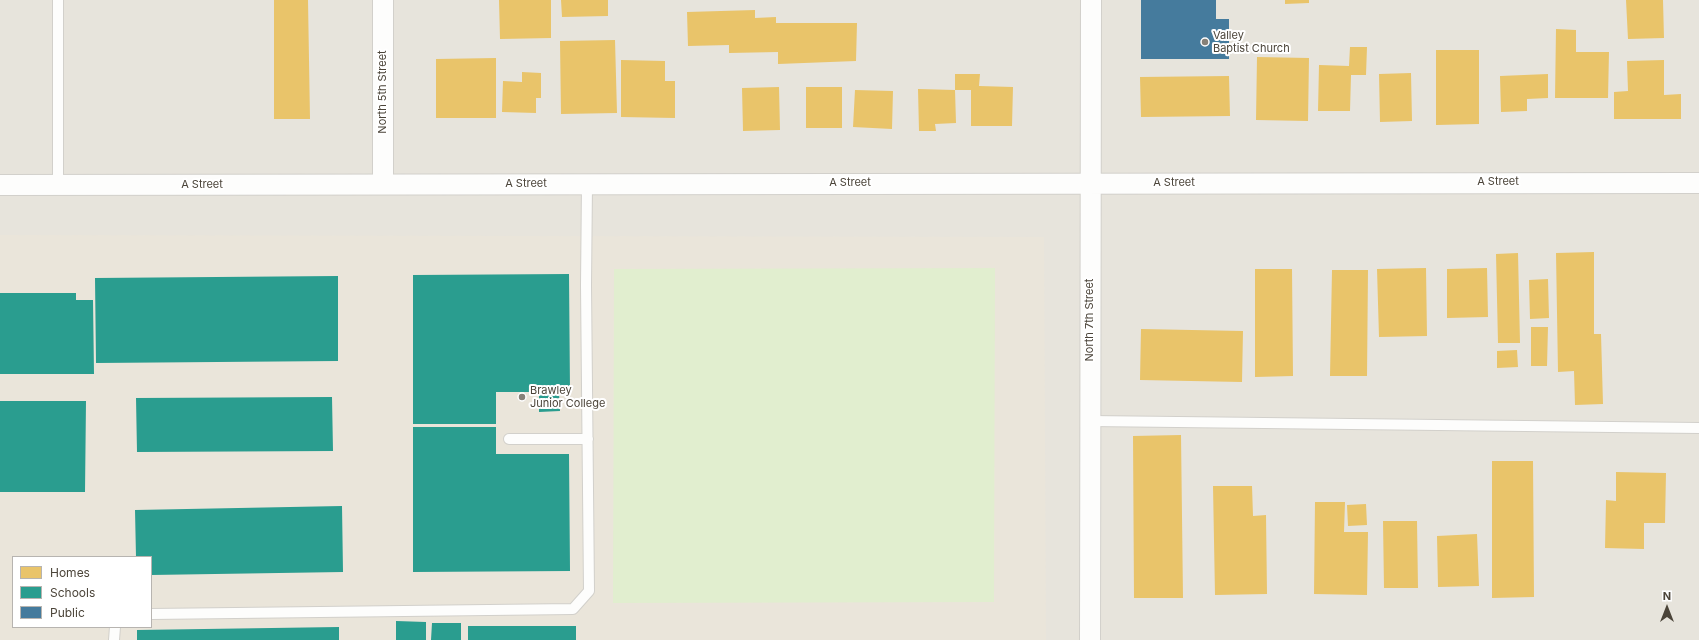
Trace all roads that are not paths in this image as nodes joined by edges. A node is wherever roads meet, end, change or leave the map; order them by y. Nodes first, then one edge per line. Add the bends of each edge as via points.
1 (58, 0) edge
2 (383, 0) edge
3 (1091, 0) edge
4 (1091, 183) junction
5 (1699, 183) edge
6 (383, 184) junction
7 (588, 184) junction
8 (0, 185) edge
9 (58, 185) junction
10 (1090, 421) junction
11 (1699, 428) edge
12 (510, 439) dead end
13 (588, 439) junction
14 (152, 614) edge
15 (115, 628) edge
16 (114, 640) edge
17 (1090, 640) edge

1 - 9 lane
2 - 6 street, North 5th Street
3 - 4 street, North 7th Street
4 - 5 street, A Street
4 - 7 street, A Street
4 - 10 street, North 7th Street
6 - 7 street, A Street
6 - 9 street, A Street
7 - 13 lane
8 - 9 street, A Street
10 - 11 lane
10 - 17 street, North 7th Street
12 - 13 lane
13 - 14 lane via 589,591 574,609
15 - 16 lane

